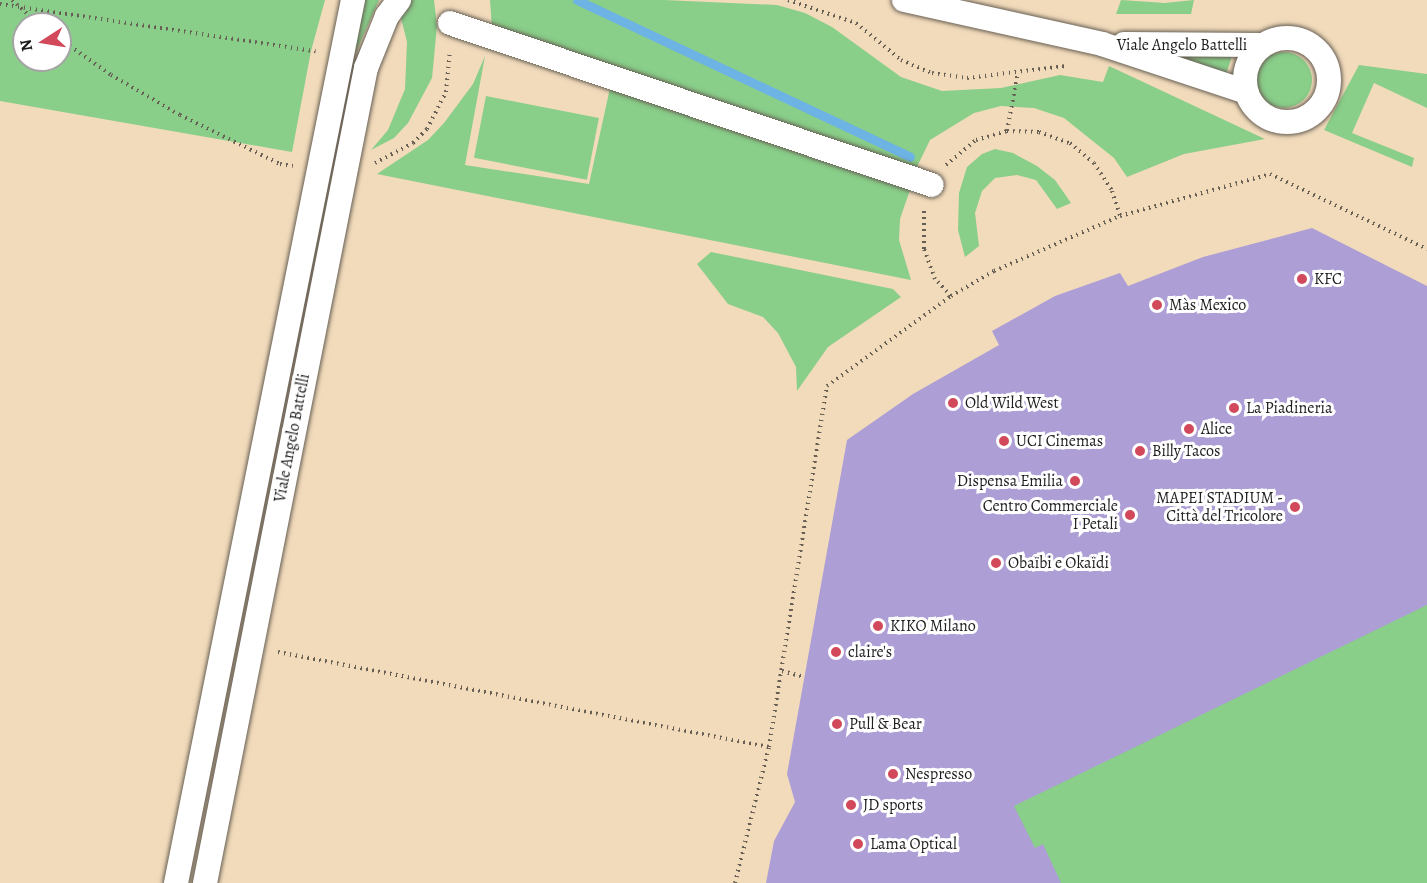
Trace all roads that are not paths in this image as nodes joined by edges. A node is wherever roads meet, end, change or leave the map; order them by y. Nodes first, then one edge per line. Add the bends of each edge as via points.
1 (353, 0) edge
2 (399, 0) edge
3 (904, 0) edge
4 (450, 23) road end
5 (1102, 44) junction
6 (1262, 45) junction
7 (1246, 92) junction
8 (932, 185) road end
9 (176, 883) edge
10 (205, 883) edge

1 - 9 street, Viale Angelo Battelli
2 - 10 street, Viale Angelo Battelli via 387,16 369,59
3 - 5 street, Viale Angelo Battelli
4 - 8 street
5 - 6 street, Viale Angelo Battelli
5 - 7 street, Viale Angelo Battelli
6 - 7 street, Viale Angelo Battelli via 1245,73
6 - 7 street, Viale Angelo Battelli via 1293,38 1318,51 1328,72 1327,95 1312,114 1291,123 1264,117

